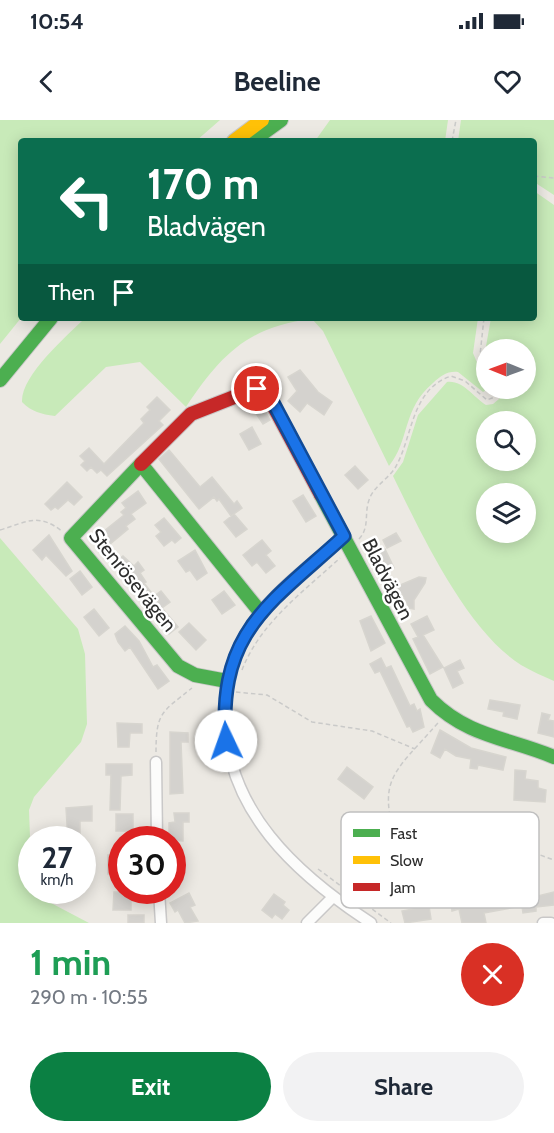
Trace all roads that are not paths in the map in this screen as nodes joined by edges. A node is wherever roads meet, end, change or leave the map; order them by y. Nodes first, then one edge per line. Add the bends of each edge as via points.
1 (262, 120) edge
2 (281, 120) edge
3 (238, 138) edge
4 (256, 138) edge
5 (49, 321) edge
6 (0, 380) edge
7 (141, 464) junction
8 (347, 542) junction
9 (261, 613) junction
10 (232, 686) junction
11 (554, 757) edge
12 (156, 762) road end
13 (157, 826) edge
14 (332, 898) junction
15 (160, 904) edge
16 (341, 904) edge
17 (348, 908) edge
18 (161, 923) edge
19 (307, 923) edge
20 (371, 923) edge
21 (543, 923) edge
22 (551, 923) edge

1 - 3 street
2 - 4 street
5 - 6 street
7 - 8 street, Bladvägen via 190,414 261,390 269,395
7 - 9 street
7 - 10 street, Stenrösevägen via 71,538 178,666
8 - 9 street
8 - 11 street, Bladvägen via 417,678 444,716 470,731
9 - 10 street via 236,653
10 - 14 street via 226,741 241,792 271,840
12 - 13 street
14 - 16 street
14 - 19 street
15 - 18 street
17 - 20 street
21 - 22 street

